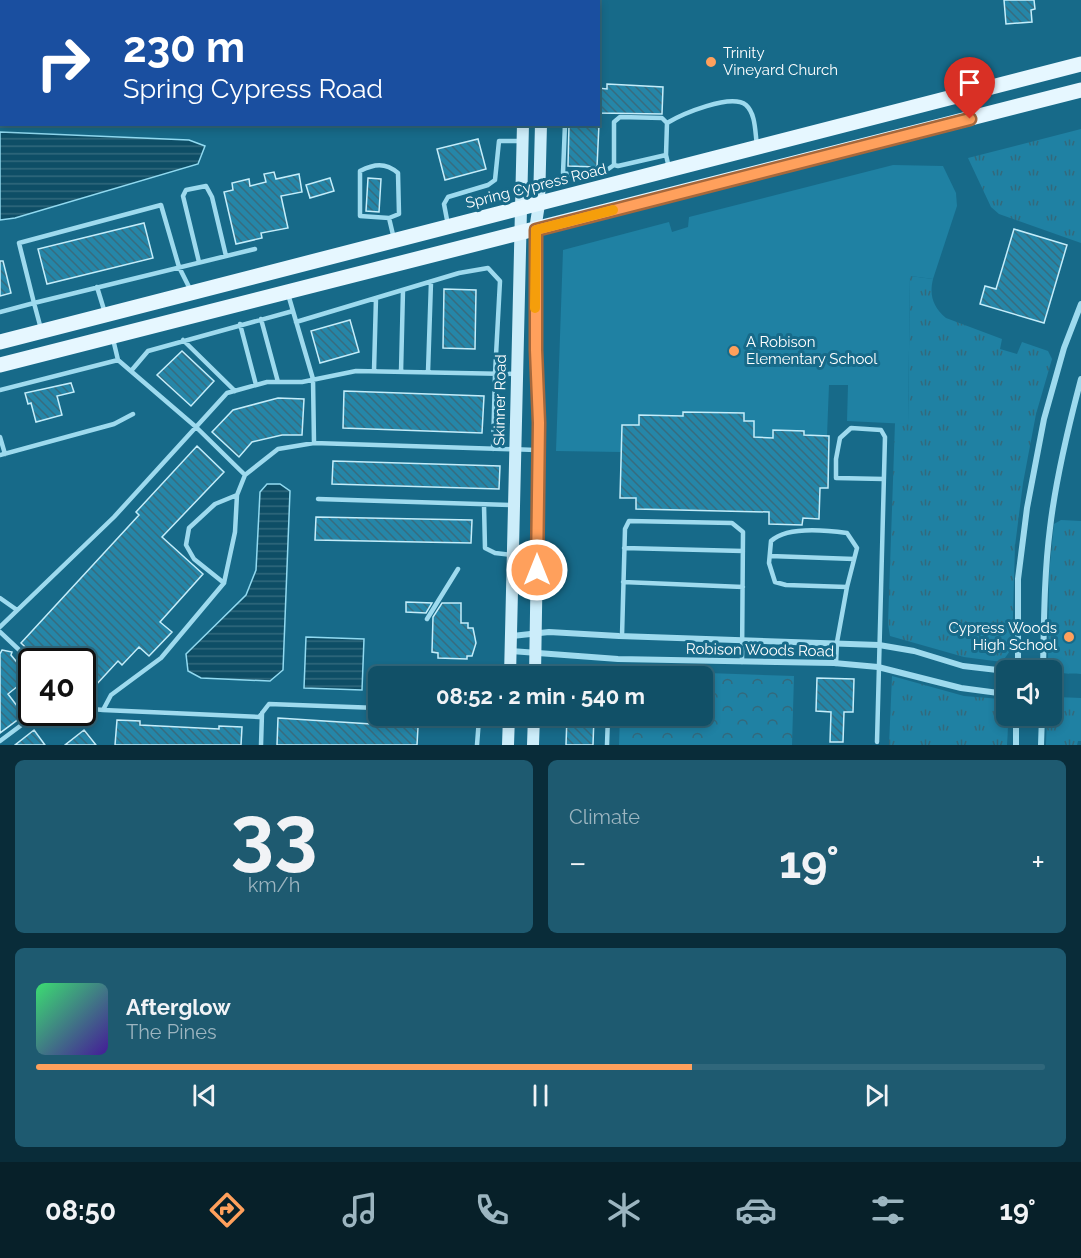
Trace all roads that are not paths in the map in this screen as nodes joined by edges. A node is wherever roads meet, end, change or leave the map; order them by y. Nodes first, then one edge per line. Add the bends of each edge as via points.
1 (1081, 64) edge
2 (1081, 90) edge
3 (667, 123) junction
4 (523, 126) edge
5 (541, 126) edge
6 (565, 126) edge
7 (522, 141) junction
8 (758, 148) junction
9 (666, 155) junction
10 (614, 165) junction
11 (670, 171) junction
12 (764, 172) junction
13 (539, 204) junction
14 (520, 209) junction
15 (389, 218) junction
16 (448, 228) junction
17 (536, 230) junction
18 (520, 234) junction
19 (395, 241) junction
20 (255, 249) dead end
21 (226, 256) junction
22 (199, 262) junction
23 (179, 267) junction
24 (286, 269) junction
25 (430, 282) junction
26 (96, 287) junction
27 (403, 290) junction
28 (192, 293) junction
29 (287, 293) junction
30 (376, 298) junction
31 (34, 303) junction
32 (1081, 304) edge
33 (292, 311) junction
34 (0, 312) edge
35 (105, 315) junction
36 (261, 319) junction
37 (296, 322) junction
38 (240, 324) junction
39 (42, 332) junction
40 (112, 337) junction
41 (183, 340) junction
42 (0, 342) edge
43 (118, 360) junction
44 (0, 365) edge
45 (131, 371) junction
46 (374, 371) junction
47 (401, 372) junction
48 (428, 372) junction
49 (495, 374) junction
50 (516, 374) junction
51 (313, 379) junction
52 (1081, 379) edge
53 (278, 382) junction
54 (256, 385) junction
55 (0, 390) edge
56 (235, 390) junction
57 (133, 414) dead end
58 (196, 427) junction
59 (0, 437) edge
60 (314, 443) junction
61 (493, 449) junction
62 (514, 450) junction
63 (539, 450) junction
64 (3, 455) edge
65 (245, 475) junction
66 (884, 479) junction
67 (237, 495) junction
68 (318, 499) dead end
69 (484, 505) junction
70 (513, 506) junction
71 (624, 548) junction
72 (743, 551) junction
73 (513, 555) junction
74 (770, 556) junction
75 (854, 559) junction
76 (458, 569) dead end
77 (623, 582) junction
78 (224, 583) junction
79 (742, 587) junction
80 (847, 587) junction
81 (0, 598) edge
82 (17, 610) junction
83 (427, 619) dead end
84 (0, 627) edge
85 (0, 632) edge
86 (537, 633) junction
87 (512, 636) junction
88 (622, 636) junction
89 (743, 640) junction
90 (837, 642) junction
91 (879, 645) junction
92 (18, 649) edge
93 (511, 651) junction
94 (536, 653) junction
95 (1018, 660) edge
96 (1043, 660) edge
97 (742, 662) junction
98 (836, 664) junction
99 (510, 666) edge
100 (535, 666) edge
101 (878, 667) junction
102 (996, 670) edge
103 (996, 693) edge
104 (368, 708) edge
105 (96, 709) edge
106 (103, 710) junction
107 (262, 713) junction
108 (20, 726) edge
109 (478, 726) edge
110 (509, 726) edge
111 (534, 726) edge
112 (608, 726) edge
113 (1017, 726) edge
114 (1042, 726) edge
115 (0, 741) edge
116 (877, 742) dead end
117 (261, 745) edge
118 (477, 745) edge
119 (508, 745) edge
120 (533, 745) edge
121 (607, 745) edge
122 (1016, 745) edge
123 (1041, 745) edge

1 - 8 main road, Spring Cypress Road
2 - 12 main road
3 - 8 lane via 707,106 737,101 751,112
3 - 9 lane
3 - 10 lane via 662,118 620,117 614,122
4 - 7 street, Skinner Road
5 - 13 street
6 - 10 lane via 563,173 601,174
7 - 14 street, Skinner Road
7 - 16 lane via 499,141 495,180 448,197 444,204
8 - 11 main road, Spring Cypress Road
8 - 12 main road
9 - 10 lane
9 - 11 lane
11 - 13 main road, Spring Cypress Road
12 - 17 main road
13 - 14 main road, Spring Cypress Road
13 - 17 street
14 - 16 main road, Spring Cypress Road
14 - 18 street, Skinner Road
15 - 15 lane via 360,216 360,171 370,165 389,166 398,173 399,214
15 - 19 lane
16 - 19 main road, Spring Cypress Road
17 - 18 main road
17 - 63 street
18 - 29 main road
18 - 50 street, Skinner Road
19 - 24 main road, Spring Cypress Road
20 - 21 lane
21 - 22 lane
21 - 22 lane via 212,197 202,186 186,190 183,196
22 - 23 lane
23 - 26 lane
23 - 28 lane
23 - 31 lane via 161,205 19,243
24 - 28 main road, Spring Cypress Road
24 - 29 main road
25 - 27 lane
25 - 48 lane
25 - 49 lane via 488,268 500,281
26 - 31 lane
26 - 35 lane
27 - 30 lane
27 - 47 lane
28 - 35 main road, Spring Cypress Road
29 - 33 lane
29 - 40 main road
30 - 37 lane
30 - 46 lane
31 - 34 lane
31 - 39 lane
32 - 95 street via 1044,419 1027,508 1018,579
33 - 36 lane
33 - 37 lane
35 - 39 main road, Spring Cypress Road
35 - 40 main road
36 - 38 lane
36 - 53 lane
37 - 51 lane
38 - 41 lane
38 - 54 lane
39 - 42 main road, Spring Cypress Road
40 - 43 lane
40 - 44 main road
41 - 45 lane via 148,351
41 - 56 lane
43 - 45 lane
43 - 55 lane
45 - 58 lane
46 - 47 lane
46 - 51 lane
47 - 48 lane
48 - 49 lane
49 - 50 lane
49 - 61 lane
50 - 62 street, Skinner Road
51 - 53 lane
51 - 60 lane
52 - 96 street via 1063,446 1050,528
53 - 54 lane
54 - 56 lane
56 - 58 lane via 227,393
57 - 64 lane via 114,424
58 - 65 lane
58 - 82 lane via 114,517
59 - 64 lane
60 - 61 lane
60 - 65 lane via 278,449
61 - 62 lane
62 - 63 lane
62 - 70 street, Skinner Road
63 - 86 street
65 - 67 lane
66 - 66 lane via 885,438 881,430 852,428 840,438 836,478
66 - 91 lane
67 - 78 lane via 235,532
67 - 78 lane via 215,504 189,528 186,545 194,559
68 - 69 lane
69 - 70 lane
69 - 73 lane via 485,548
70 - 73 street, Skinner Road
71 - 72 lane
71 - 72 lane via 629,521 732,523 743,532
71 - 77 lane
72 - 79 lane
73 - 87 street, Skinner Road
74 - 75 lane
74 - 75 lane via 771,541 778,535 826,530 847,533 857,548
74 - 80 lane via 775,582
75 - 80 lane
76 - 83 lane
77 - 79 lane
77 - 88 lane
78 - 106 lane via 161,658 111,695
79 - 89 lane
80 - 90 lane
81 - 82 lane
82 - 84 lane
85 - 92 lane
86 - 87 street, Robison Woods Road
86 - 88 street, Robison Woods Road
86 - 94 street
87 - 93 street, Skinner Road
88 - 89 street, Robison Woods Road
89 - 90 street, Robison Woods Road
89 - 97 lane
90 - 91 street, Robison Woods Road
90 - 98 lane
91 - 101 lane
91 - 102 street, Robison Woods Road via 963,666
93 - 94 street, Robison Woods Road
93 - 99 street, Skinner Road
94 - 97 street, Robison Woods Road
94 - 100 street
97 - 98 street, Robison Woods Road
98 - 101 street, Robison Woods Road
101 - 103 street, Robison Woods Road
101 - 116 lane
104 - 107 lane via 270,704
105 - 106 lane
106 - 107 lane via 250,717 260,717
107 - 117 lane
108 - 115 lane
109 - 118 lane
110 - 119 street
111 - 120 street
112 - 121 lane
113 - 122 street
114 - 123 street

